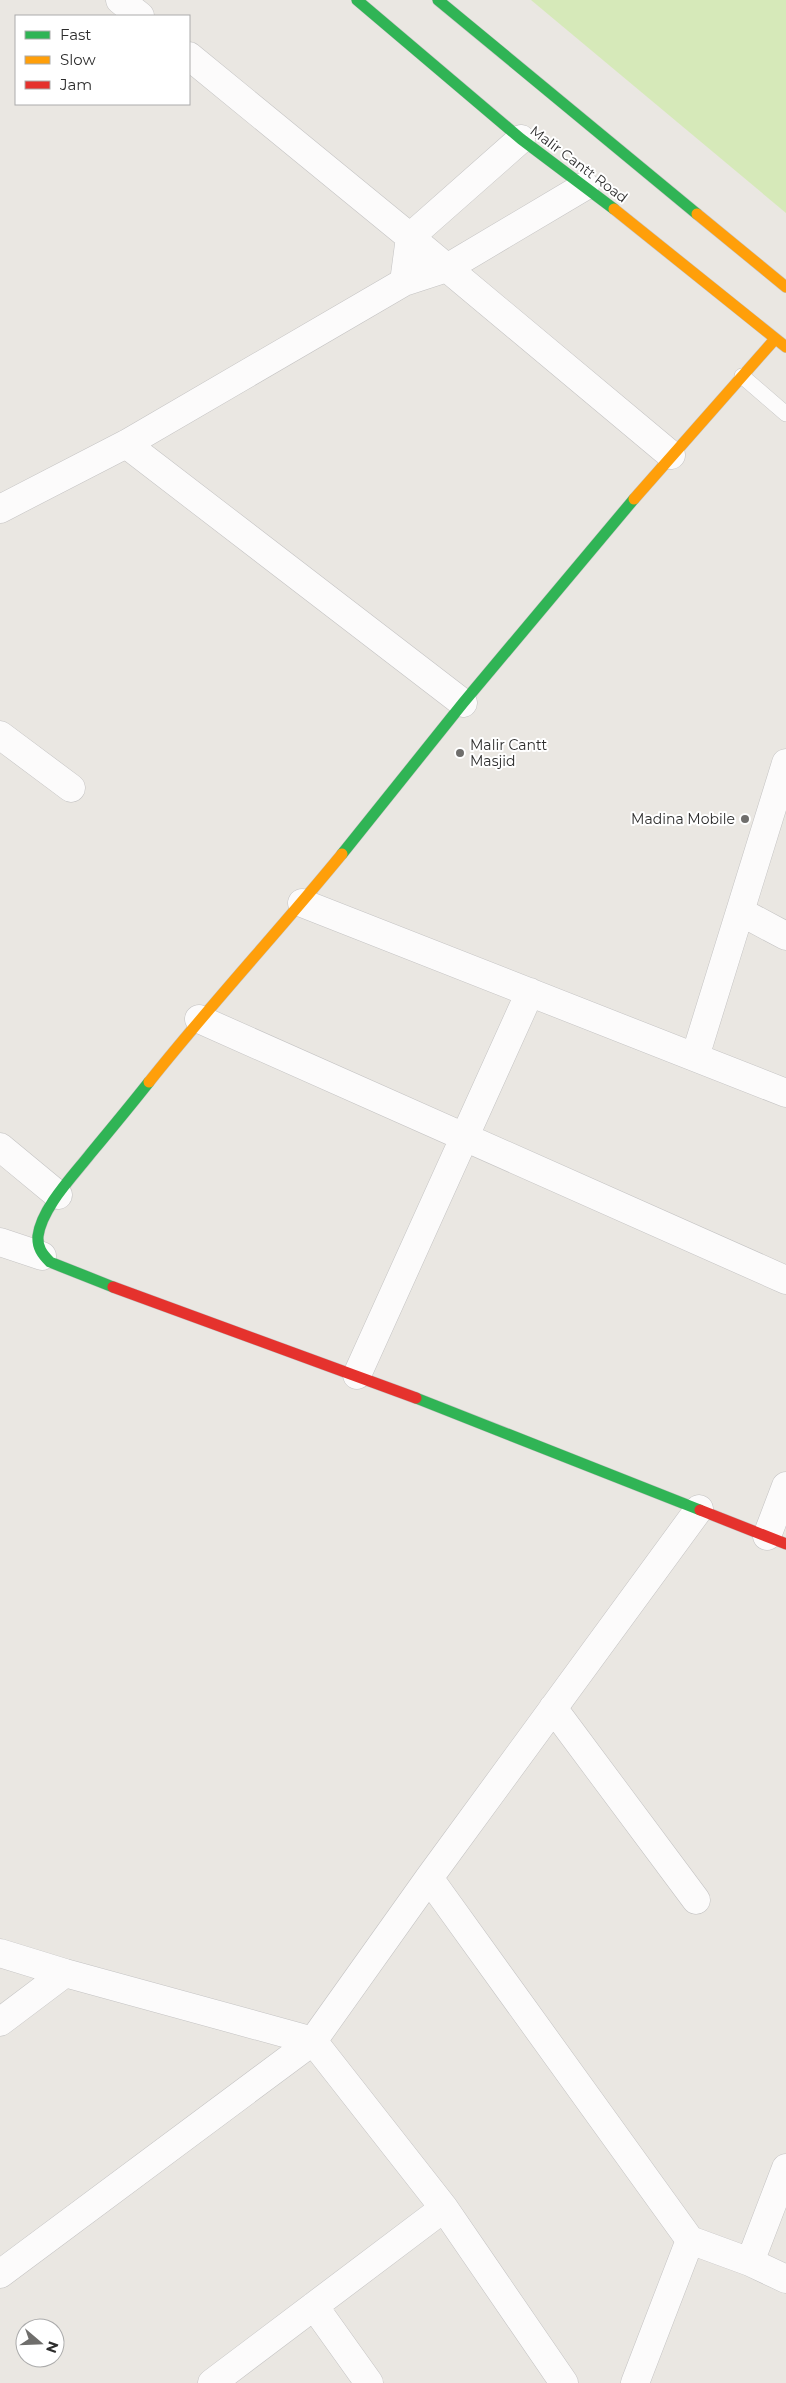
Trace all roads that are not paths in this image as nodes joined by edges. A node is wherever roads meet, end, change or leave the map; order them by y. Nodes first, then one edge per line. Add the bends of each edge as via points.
1 (120, 0) edge
2 (357, 0) edge
3 (438, 0) edge
4 (139, 15) edge
5 (190, 57) edge
6 (522, 139) junction
7 (585, 186) junction
8 (410, 237) junction
9 (447, 268) junction
10 (404, 282) junction
11 (786, 287) edge
12 (775, 339) junction
13 (786, 347) edge
14 (742, 376) junction
15 (786, 414) edge
16 (126, 444) junction
17 (671, 455) junction
18 (0, 509) edge
19 (463, 702) junction
20 (0, 735) edge
21 (786, 764) edge
22 (71, 788) dead end
23 (302, 902) junction
24 (741, 912) junction
25 (786, 936) edge
26 (530, 992) junction
27 (199, 1019) junction
28 (695, 1057) junction
29 (786, 1092) edge
30 (464, 1137) junction
31 (0, 1147) edge
32 (58, 1195) junction
33 (0, 1242) edge
34 (42, 1256) junction
35 (786, 1280) edge
36 (357, 1375) junction
37 (786, 1486) edge
38 (699, 1509) junction
39 (776, 1540) edge
40 (553, 1708) junction
41 (429, 1878) junction
42 (696, 1900) dead end
43 (0, 1952) edge
44 (65, 1973) junction
45 (0, 2022) edge
46 (314, 2041) junction
47 (786, 2168) edge
48 (444, 2208) junction
49 (690, 2240) junction
50 (750, 2262) junction
51 (0, 2274) edge
52 (786, 2279) edge
53 (314, 2306) junction
54 (212, 2383) edge
55 (369, 2383) edge
56 (564, 2383) edge
57 (635, 2383) edge

1 - 4 street
2 - 6 street, Malir Cantt Road
3 - 11 street
5 - 8 street
6 - 7 street, Malir Cantt Road
6 - 8 street
7 - 9 street
7 - 12 street, Malir Cantt Road
8 - 9 street
8 - 10 street
9 - 10 street
9 - 17 street
10 - 16 street
12 - 13 street, Malir Cantt Road
12 - 14 street
14 - 15 lane
14 - 17 street
16 - 18 street
16 - 19 street
17 - 19 street
19 - 23 street
20 - 22 street
21 - 24 street
23 - 26 street
23 - 27 street
24 - 25 street
24 - 28 street
26 - 28 street
26 - 30 street
27 - 30 street
27 - 32 street
28 - 29 street
30 - 35 street
30 - 36 street
31 - 32 street
32 - 34 street via 36,1239
33 - 34 street
34 - 36 street via 63,1270
36 - 38 street
37 - 39 street
38 - 39 street
38 - 40 street
40 - 41 street
40 - 42 street
41 - 46 street
41 - 49 street
43 - 44 street
44 - 45 street
44 - 46 street
46 - 48 street
46 - 51 street
47 - 50 street
48 - 53 street
48 - 56 street
49 - 50 street
49 - 57 street
50 - 52 street
53 - 54 street
53 - 55 street

